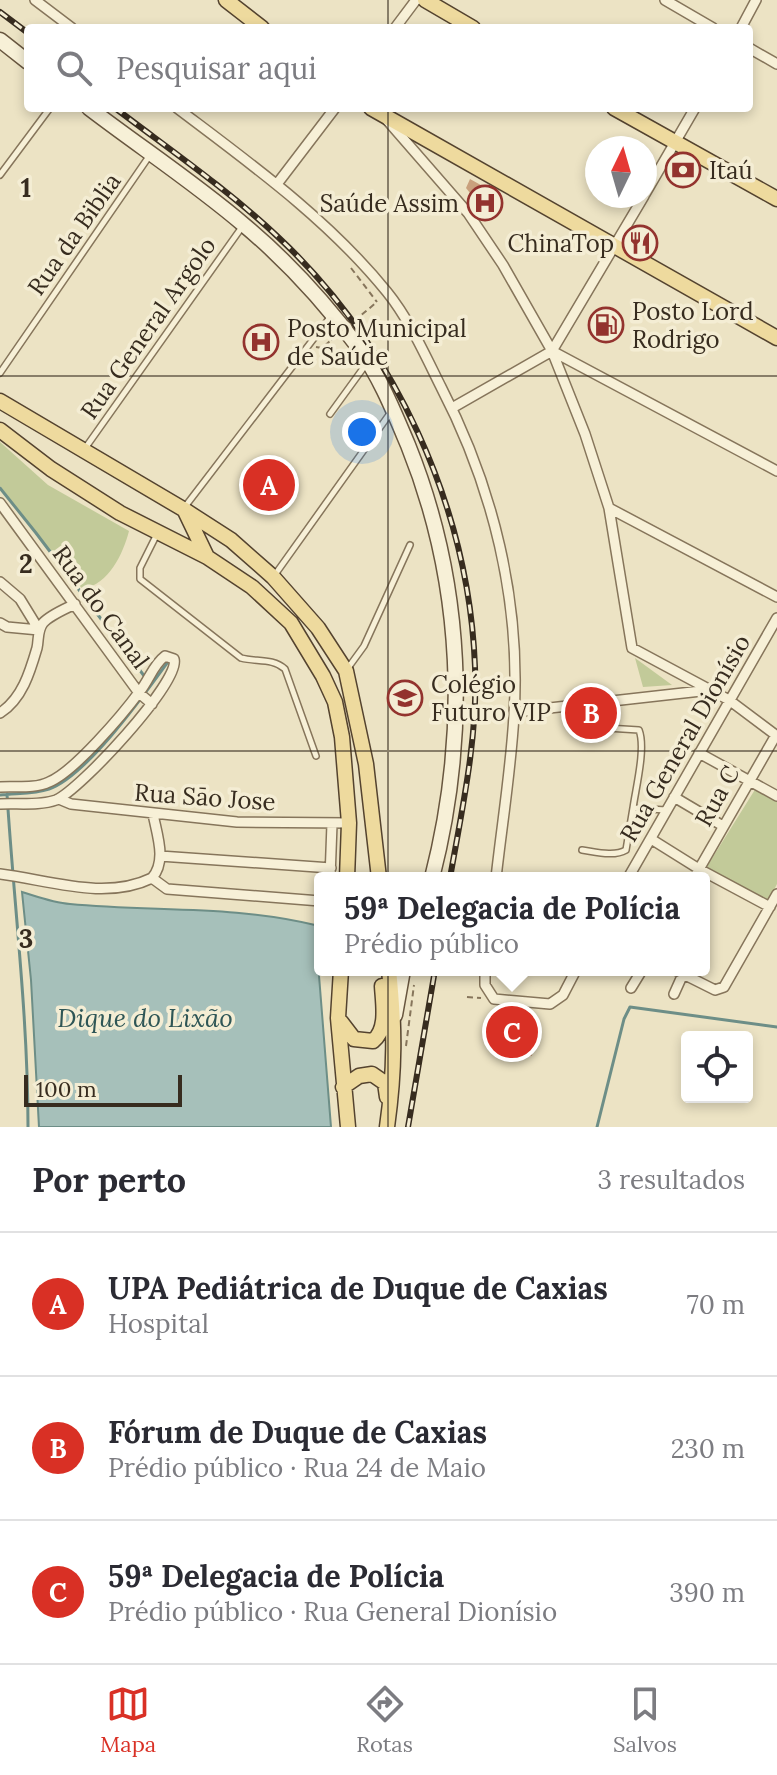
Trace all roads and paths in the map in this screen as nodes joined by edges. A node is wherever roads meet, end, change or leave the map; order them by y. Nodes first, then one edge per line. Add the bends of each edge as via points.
1 (35, 0) edge
2 (226, 0) edge
3 (416, 0) edge
4 (425, 0) edge
5 (665, 0) edge
6 (756, 0) edge
7 (67, 24) edge
8 (257, 24) edge
9 (398, 24) edge
10 (466, 24) edge
11 (706, 24) edge
12 (743, 24) edge
13 (0, 40) edge
14 (753, 50) edge
15 (24, 59) edge
16 (777, 64) edge
17 (47, 112) edge
18 (94, 112) edge
19 (182, 112) edge
20 (332, 112) edge
21 (377, 112) edge
22 (378, 112) edge
23 (621, 112) edge
24 (693, 112) edge
25 (675, 142) junction
26 (151, 155) junction
27 (657, 173) edge
28 (0, 175) edge
29 (277, 184) junction
30 (777, 199) edge
31 (637, 208) edge
32 (243, 224) junction
33 (615, 247) junction
34 (377, 302) dead end
35 (332, 315) junction
36 (777, 338) edge
37 (331, 340) dead end
38 (552, 351) junction
39 (367, 362) junction
40 (0, 373) edge
41 (0, 401) edge
42 (452, 408) junction
43 (393, 409) junction
44 (330, 414) dead end
45 (0, 430) edge
46 (83, 451) junction
47 (777, 471) edge
48 (0, 503) edge
49 (609, 508) junction
50 (183, 509) junction
51 (157, 533) junction
52 (410, 545) dead end
53 (207, 557) junction
54 (273, 577) junction
55 (0, 582) edge
56 (777, 597) edge
57 (75, 604) junction
58 (777, 618) edge
59 (4, 625) edge
60 (39, 630) junction
61 (0, 639) edge
62 (346, 671) junction
63 (710, 690) junction
64 (146, 693) junction
65 (729, 700) junction
66 (514, 712) junction
67 (0, 713) edge
68 (591, 727) dead end
69 (776, 735) edge
70 (699, 753) junction
71 (316, 756) dead end
72 (749, 780) junction
73 (0, 787) edge
74 (19, 796) junction
75 (777, 796) edge
76 (674, 797) junction
77 (59, 799) junction
78 (0, 804) edge
79 (633, 808) junction
80 (667, 810) junction
81 (153, 814) junction
82 (349, 823) junction
83 (332, 824) junction
84 (723, 826) junction
85 (651, 839) junction
86 (582, 850) dead end
87 (160, 856) junction
88 (320, 872) edge
89 (330, 872) edge
90 (347, 872) edge
91 (378, 872) edge
92 (434, 872) edge
93 (497, 872) edge
94 (632, 872) edge
95 (693, 872) edge
96 (697, 872) edge
97 (0, 874) edge
98 (152, 878) junction
99 (710, 880) edge
100 (777, 894) edge
101 (314, 901) edge
102 (770, 907) junction
103 (341, 976) edge
104 (381, 976) edge
105 (390, 976) edge
106 (408, 976) edge
107 (408, 976) edge
108 (485, 976) edge
109 (573, 976) edge
110 (638, 976) edge
111 (678, 976) edge
112 (687, 976) edge
113 (631, 988) dead end
114 (674, 994) dead end
115 (395, 1015) junction
116 (338, 1018) junction
117 (406, 1045) dead end
118 (343, 1087) junction
119 (348, 1127) edge
120 (387, 1127) edge

1 - 7 street
2 - 8 main road
3 - 9 street
4 - 10 main road
5 - 11 street
6 - 12 street
13 - 15 main road
14 - 16 street
17 - 28 lane
18 - 26 main road
19 - 29 street
20 - 29 street
21 - 38 street via 468,213
22 - 33 main road
23 - 25 main road
24 - 25 street
25 - 27 street
25 - 30 main road
26 - 32 main road
26 - 40 lane, Rua da Biblia
29 - 42 street via 338,237 389,294
31 - 33 street
32 - 35 main road
32 - 46 lane, Rua General Argolo
33 - 36 main road
33 - 38 street
34 - 37 path, bridge
35 - 39 main road
35 - 50 lane
38 - 42 street
38 - 47 street
38 - 49 street
39 - 43 main road
39 - 44 lane
41 - 46 main road
42 - 66 street via 496,526 512,640
43 - 54 lane
43 - 92 main road via 435,523 452,611 458,699 452,779
45 - 51 main road via 51,469
46 - 50 main road
48 - 57 street, Rua do Canal
49 - 56 street
49 - 63 street via 630,644
50 - 53 main road
50 - 54 main road via 231,540
51 - 53 main road
51 - 71 lane via 140,579 241,658 274,661 285,669
52 - 62 lane via 364,646
53 - 82 main road via 252,587 291,623 323,676 342,737
54 - 62 main road via 318,628
55 - 60 street via 20,599
57 - 60 street
57 - 64 street, Rua do Canal
58 - 65 street, Rua General Dionísio
59 - 60 street
59 - 61 street
60 - 67 street via 25,684
62 - 91 main road via 366,764
63 - 65 street
63 - 66 street
64 - 64 street via 158,663 165,656 174,659 169,680
64 - 74 street, Rua Sāo Jose via 76,762
64 - 77 street via 104,758
65 - 69 street
65 - 70 street, Rua General Dionísio
66 - 93 street
68 - 79 lane via 633,728 642,734
69 - 72 street, Rua C
70 - 72 street
70 - 76 street, Rua General Dionísio
72 - 75 street
72 - 84 street, Rua C
73 - 74 street, Rua Sāo Jose
74 - 77 street, Rua Sāo Jose
74 - 78 street, Rua Sāo Jose
76 - 80 street, Rua General Dionísio
76 - 84 street
77 - 81 street, Rua Sāo Jose
79 - 80 lane
79 - 86 lane via 626,850
80 - 85 street, Rua General Dionísio
81 - 83 street, Rua Sāo Jose
81 - 87 street
82 - 83 street, Rua Sāo Jose
82 - 90 main road
83 - 89 street
84 - 96 street, Rua C
85 - 94 street, Rua General Dionísio
85 - 95 street
87 - 88 street
87 - 98 street
97 - 98 street via 67,887
98 - 101 street via 167,889
99 - 102 street
100 - 102 street
102 - 112 street via 724,987 715,990
103 - 116 main road
104 - 116 main road via 379,1037 354,1039
105 - 115 main road
106 - 115 main road
107 - 117 path via 415,990
108 - 109 street via 494,999 550,1004 563,995
110 - 113 street
111 - 114 street
115 - 120 main road
116 - 118 main road
118 - 119 main road
118 - 120 main road via 364,1075 379,1077 387,1089

